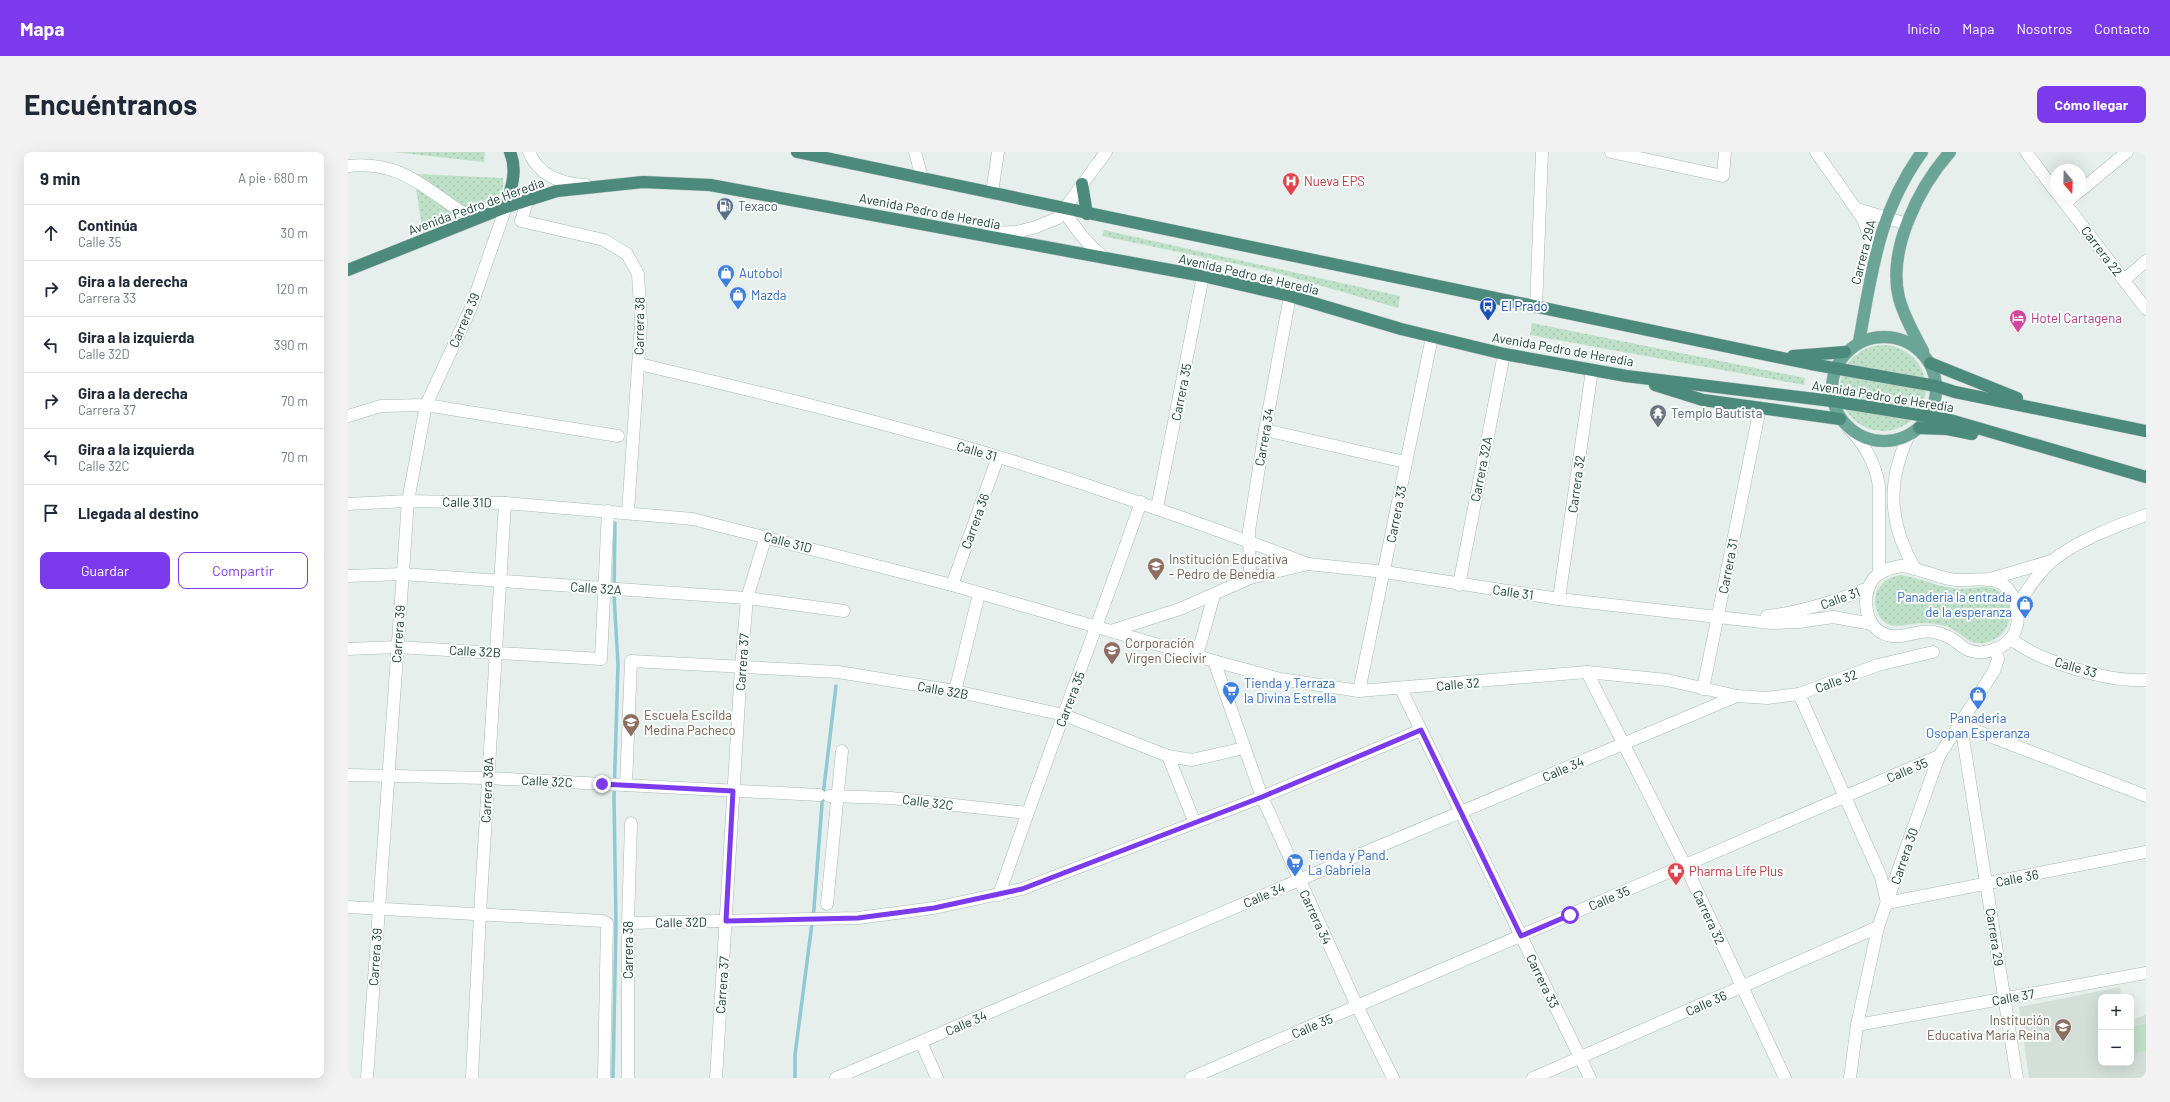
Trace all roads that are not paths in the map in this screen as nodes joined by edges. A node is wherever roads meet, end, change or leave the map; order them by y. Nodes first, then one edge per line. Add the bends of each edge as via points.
1 (510, 152) edge
2 (529, 152) edge
3 (797, 152) edge
4 (915, 152) edge
5 (998, 152) edge
6 (1106, 152) edge
7 (1542, 152) edge
8 (1611, 152) edge
9 (1725, 152) edge
10 (1816, 152) edge
11 (1922, 152) edge
12 (1950, 152) edge
13 (2026, 152) edge
14 (2127, 152) edge
15 (1625, 153) edge
16 (348, 166) edge
17 (922, 178) junction
18 (2050, 183) edge
19 (1082, 184) junction
20 (609, 185) junction
21 (2086, 186) edge
22 (992, 193) junction
23 (528, 200) junction
24 (2063, 200) edge
25 (506, 207) junction
26 (1064, 208) junction
27 (1857, 209) junction
28 (489, 214) junction
29 (1087, 214) junction
30 (1886, 218) junction
31 (1907, 224) junction
32 (973, 234) junction
33 (1875, 253) junction
34 (1103, 257) junction
35 (2146, 261) edge
36 (348, 270) edge
37 (1203, 276) junction
38 (2124, 280) junction
39 (1290, 296) junction
40 (1536, 307) junction
41 (2146, 309) edge
42 (1432, 337) junction
43 (1859, 342) junction
44 (1845, 352) junction
45 (1504, 354) junction
46 (1778, 357) junction
47 (1927, 360) junction
48 (639, 364) junction
49 (1835, 368) junction
50 (1592, 370) junction
51 (1626, 376) junction
52 (1936, 386) junction
53 (1832, 401) junction
54 (426, 405) junction
55 (1760, 408) junction
56 (2042, 409) junction
57 (348, 416) edge
58 (1928, 417) junction
59 (1844, 423) junction
60 (1919, 428) junction
61 (2145, 428) edge
62 (1265, 430) junction
63 (1909, 435) junction
64 (618, 436) dead end
65 (2036, 445) junction
66 (998, 457) junction
67 (1405, 462) junction
68 (2146, 477) edge
69 (408, 501) junction
70 (1141, 502) junction
71 (505, 503) junction
72 (348, 504) edge
73 (1157, 508) junction
74 (608, 511) junction
75 (628, 512) junction
76 (2146, 516) edge
77 (766, 536) junction
78 (1249, 541) junction
79 (2052, 561) junction
80 (1308, 564) junction
81 (1915, 569) junction
82 (1384, 572) junction
83 (402, 574) junction
84 (1879, 574) junction
85 (348, 576) edge
86 (1250, 578) junction
87 (1987, 580) junction
88 (500, 581) junction
89 (1459, 584) junction
90 (952, 586) junction
91 (1868, 588) junction
92 (610, 589) junction
93 (979, 594) junction
94 (1214, 595) junction
95 (747, 598) junction
96 (1559, 599) junction
97 (2016, 608) junction
98 (844, 611) dead end
99 (1718, 617) junction
100 (1872, 624) junction
101 (1096, 628) junction
102 (1109, 632) junction
103 (2010, 639) junction
104 (397, 648) junction
105 (348, 649) edge
106 (1995, 649) junction
107 (496, 652) junction
108 (1933, 652) dead end
109 (1197, 656) junction
110 (1214, 662) junction
111 (741, 668) junction
112 (1587, 672) junction
113 (2146, 680) edge
114 (1401, 689) junction
115 (1703, 689) junction
116 (1359, 691) junction
117 (955, 692) junction
118 (1799, 694) junction
119 (1737, 696) junction
120 (1064, 715) junction
121 (1961, 725) junction
122 (1421, 730) junction
123 (1622, 744) junction
124 (1244, 748) junction
125 (842, 752) dead end
126 (1168, 756) junction
127 (1939, 756) junction
128 (348, 775) edge
129 (387, 775) junction
130 (488, 778) junction
131 (624, 785) junction
132 (733, 791) junction
133 (828, 796) junction
134 (1845, 796) junction
135 (2146, 796) edge
136 (1262, 797) junction
137 (1461, 812) junction
138 (1027, 814) junction
139 (631, 823) dead end
140 (1195, 823) junction
141 (2146, 852) edge
142 (1685, 865) junction
143 (1298, 880) junction
144 (1986, 884) junction
145 (999, 895) junction
146 (1887, 903) junction
147 (827, 904) dead end
148 (348, 907) edge
149 (378, 908) junction
150 (480, 914) junction
151 (726, 921) junction
152 (628, 923) junction
153 (1878, 927) junction
154 (1521, 936) junction
155 (2146, 973) edge
156 (1742, 987) junction
157 (2005, 998) junction
158 (1357, 1006) junction
159 (1857, 1025) junction
160 (922, 1042) junction
161 (1580, 1058) junction
162 (366, 1078) edge
163 (472, 1078) edge
164 (604, 1078) edge
165 (628, 1078) edge
166 (716, 1078) edge
167 (836, 1078) edge
168 (937, 1078) edge
169 (1191, 1078) edge
170 (1393, 1078) edge
171 (1533, 1078) edge
172 (1590, 1078) edge
173 (1785, 1078) edge
174 (1850, 1078) edge
175 (2017, 1078) edge

1 - 25 highway via 514,163 514,176
2 - 20 street via 538,169 558,180 575,185
3 - 17 highway, Avenida Pedro de Heredia
4 - 17 street
5 - 22 street
6 - 19 street
7 - 40 street
8 - 15 street
9 - 15 street via 1723,176
10 - 27 street
11 - 30 main road, Carrera 29A via 1904,180
12 - 31 main road via 1938,165 1920,193
13 - 18 street, Carrera 22
14 - 21 street
16 - 28 street via 364,165 396,170 464,214
17 - 22 highway, Avenida Pedro de Heredia
19 - 26 street
19 - 29 highway
20 - 23 highway, Avenida Pedro de Heredia via 571,189
20 - 32 highway, Avenida Pedro de Heredia via 666,182 717,186
22 - 26 highway, Avenida Pedro de Heredia
23 - 25 highway, Avenida Pedro de Heredia
23 - 48 street, Carrera 38 via 521,221 604,240 627,254 638,274 640,285
24 - 38 street, Carrera 22
25 - 28 highway, Avenida Pedro de Heredia
25 - 54 street, Carrera 39 via 470,310
26 - 29 highway, Avenida Pedro de Heredia
26 - 32 street via 1058,218 1036,227 1017,232
26 - 34 street via 1081,236
27 - 30 street
27 - 33 street via 1868,229
28 - 36 highway, Avenida Pedro de Heredia
29 - 40 highway, Avenida Pedro de Heredia
30 - 31 street
30 - 33 main road, Carrera 29A
31 - 47 main road via 1900,253 1897,283 1903,310
32 - 34 highway, Avenida Pedro de Heredia
33 - 43 main road, Carrera 29A
34 - 37 highway, Avenida Pedro de Heredia
35 - 38 street
37 - 39 highway, Avenida Pedro de Heredia
37 - 73 street, Carrera 35
38 - 41 street, Carrera 22
39 - 42 highway, Avenida Pedro de Heredia
39 - 62 street, Carrera 34
40 - 46 highway, Avenida Pedro de Heredia
42 - 45 highway, Avenida Pedro de Heredia
42 - 67 street, Carrera 33
43 - 44 main road
43 - 47 main road via 1870,338 1894,337 1906,341
44 - 46 highway
44 - 49 main road
45 - 50 highway, Avenida Pedro de Heredia
45 - 89 street, Carrera 32A
46 - 49 highway, Avenida Pedro de Heredia
47 - 52 main road
47 - 56 highway
48 - 66 street, Calle 31 via 767,394
48 - 75 street, Carrera 38
49 - 52 highway, Avenida Pedro de Heredia
49 - 53 main road via 1832,378
50 - 51 highway, Avenida Pedro de Heredia
50 - 96 street, Carrera 32
51 - 53 highway, Avenida Pedro de Heredia
51 - 55 highway via 1703,400
52 - 56 highway, Avenida Pedro de Heredia
52 - 58 main road via 1936,396
53 - 58 highway, Avenida Pedro de Heredia
53 - 59 main road
54 - 57 street via 381,406
54 - 64 street
54 - 69 street, Carrera 39
55 - 59 highway
55 - 99 street, Carrera 31
56 - 61 highway, Avenida Pedro de Heredia
58 - 60 main road
58 - 65 highway, Avenida Pedro de Heredia via 1950,420
59 - 63 main road via 1857,434 1870,439 1896,440
59 - 84 street via 1868,452 1877,474
60 - 63 main road
60 - 65 highway via 1947,429
62 - 67 street
62 - 78 street, Carrera 34
63 - 81 street via 1895,473 1894,513 1905,552
65 - 68 highway, Avenida Pedro de Heredia
66 - 70 street, Calle 31
66 - 90 street, Carrera 36
67 - 82 street, Carrera 33
69 - 71 street, Calle 31D
69 - 72 street, Calle 31D
69 - 83 street, Carrera 39
70 - 73 street, Calle 31
70 - 101 street, Carrera 35
71 - 74 street, Calle 31D
71 - 88 street, Carrera 38A
73 - 78 street, Calle 31
74 - 75 street, Calle 31D
74 - 92 street
75 - 77 street, Calle 31D via 693,519
76 - 79 street via 2099,534
77 - 90 street, Calle 31D
77 - 95 street, Carrera 37
78 - 80 street, Calle 31
78 - 86 street, Carrera 34
79 - 87 street
79 - 97 street via 2032,583
80 - 82 street, Calle 31
80 - 86 street, Calle 31
81 - 84 street via 1901,566
81 - 87 street via 1957,580
82 - 89 street, Calle 31
82 - 116 street, Carrera 33
83 - 85 street, Calle 32A
83 - 88 street, Calle 32A
83 - 104 street, Carrera 39
84 - 91 street
86 - 94 street, Calle 31
87 - 97 street via 2000,582 2005,586 2014,599
88 - 92 street, Calle 32A
88 - 107 street, Carrera 38A
89 - 96 street, Calle 31
90 - 93 street, Calle 31D
91 - 99 street, Calle 31 via 1832,603 1794,613
91 - 100 street via 1865,607
92 - 95 street, Calle 32A
92 - 107 street, Calle 32B via 601,659
93 - 101 street, Calle 31D
93 - 117 street
94 - 102 street, Calle 31 via 1154,619
94 - 109 street
95 - 98 street, Calle 32A
95 - 111 street, Carrera 37
96 - 99 street, Calle 31
97 - 103 street via 2016,630
99 - 100 street, Calle 31 via 1771,623 1833,617
99 - 115 street, Carrera 31
100 - 106 street via 1891,636 1934,632 1948,637 1967,650 1976,652
101 - 102 street, Calle 31D
101 - 120 street, Carrera 35
102 - 109 street, Calle 31D
103 - 106 street
103 - 113 street, Calle 33 via 2039,656 2083,670 2132,681
104 - 105 street, Calle 32B
104 - 107 street, Calle 32B
104 - 129 street, Carrera 39
106 - 121 street, Carrera 30 via 1997,665
107 - 130 street, Carrera 38A
108 - 118 street, Calle 32 via 1878,665
109 - 110 street, Calle 31D
110 - 116 street, Calle 32 via 1280,680
110 - 124 street, Carrera 34
111 - 117 street, Calle 32B via 838,672
111 - 131 street, Calle 32B via 631,661
111 - 132 street, Carrera 37
112 - 114 street, Calle 32
112 - 115 street, Calle 32 via 1667,680
112 - 123 street, Carrera 32
114 - 116 street, Calle 32
114 - 122 street, Carrera 33
115 - 119 street
117 - 120 street, Calle 32B
118 - 119 street, Calle 32 via 1768,698
118 - 134 street
119 - 123 street, Calle 34
120 - 126 street, Calle 32B
120 - 138 street, Carrera 35
121 - 127 street, Carrera 30
121 - 135 street
121 - 144 street, Carrera 29
122 - 136 street, Calle 32D
122 - 137 street, Carrera 33
123 - 137 street, Calle 34
123 - 142 street, Carrera 32
124 - 126 street, Calle 32B via 1192,760
124 - 136 street, Carrera 34
125 - 133 street
126 - 140 street
127 - 134 street, Calle 35
127 - 146 street, Carrera 30
128 - 129 street, Calle 32C
129 - 130 street, Calle 32C
129 - 149 street, Carrera 39
130 - 131 street, Calle 32C
130 - 150 street, Carrera 38A
131 - 132 street, Calle 32C
132 - 133 street, Calle 32C
132 - 151 street, Carrera 37
133 - 138 street, Calle 32C via 891,798
133 - 147 street
134 - 142 street, Calle 35
134 - 146 street via 1880,876
136 - 140 street, Calle 32D
136 - 143 street, Carrera 34
137 - 143 street, Calle 34
137 - 154 street, Carrera 33
138 - 145 street, Carrera 35
139 - 152 street, Carrera 38
140 - 145 street, Calle 32D via 1022,889
141 - 144 street, Calle 36
142 - 154 street, Calle 35
142 - 156 street, Carrera 32
143 - 158 street, Carrera 34
143 - 160 street, Calle 34
144 - 146 street, Calle 36
144 - 157 street, Carrera 29
145 - 151 street, Calle 32D via 934,908 858,918
146 - 153 street, Carrera 30
148 - 149 street
149 - 150 street
149 - 162 street, Carrera 39
150 - 163 street, Carrera 38A
150 - 164 street, Carrera 38 via 607,923
151 - 152 street, Calle 32D
151 - 166 street, Carrera 37
152 - 165 street, Carrera 38
153 - 156 street, Calle 36
153 - 159 street, Carrera 30
154 - 158 street, Calle 35
154 - 161 street, Carrera 33
155 - 157 street, Calle 37
156 - 161 street, Calle 36
156 - 173 street, Carrera 32
157 - 159 street, Calle 37
157 - 175 street, Carrera 29
158 - 169 street, Calle 35
158 - 170 street, Carrera 34
159 - 174 street, Carrera 30
160 - 167 street, Calle 34
160 - 168 street
161 - 171 street, Calle 36
161 - 172 street, Carrera 33

